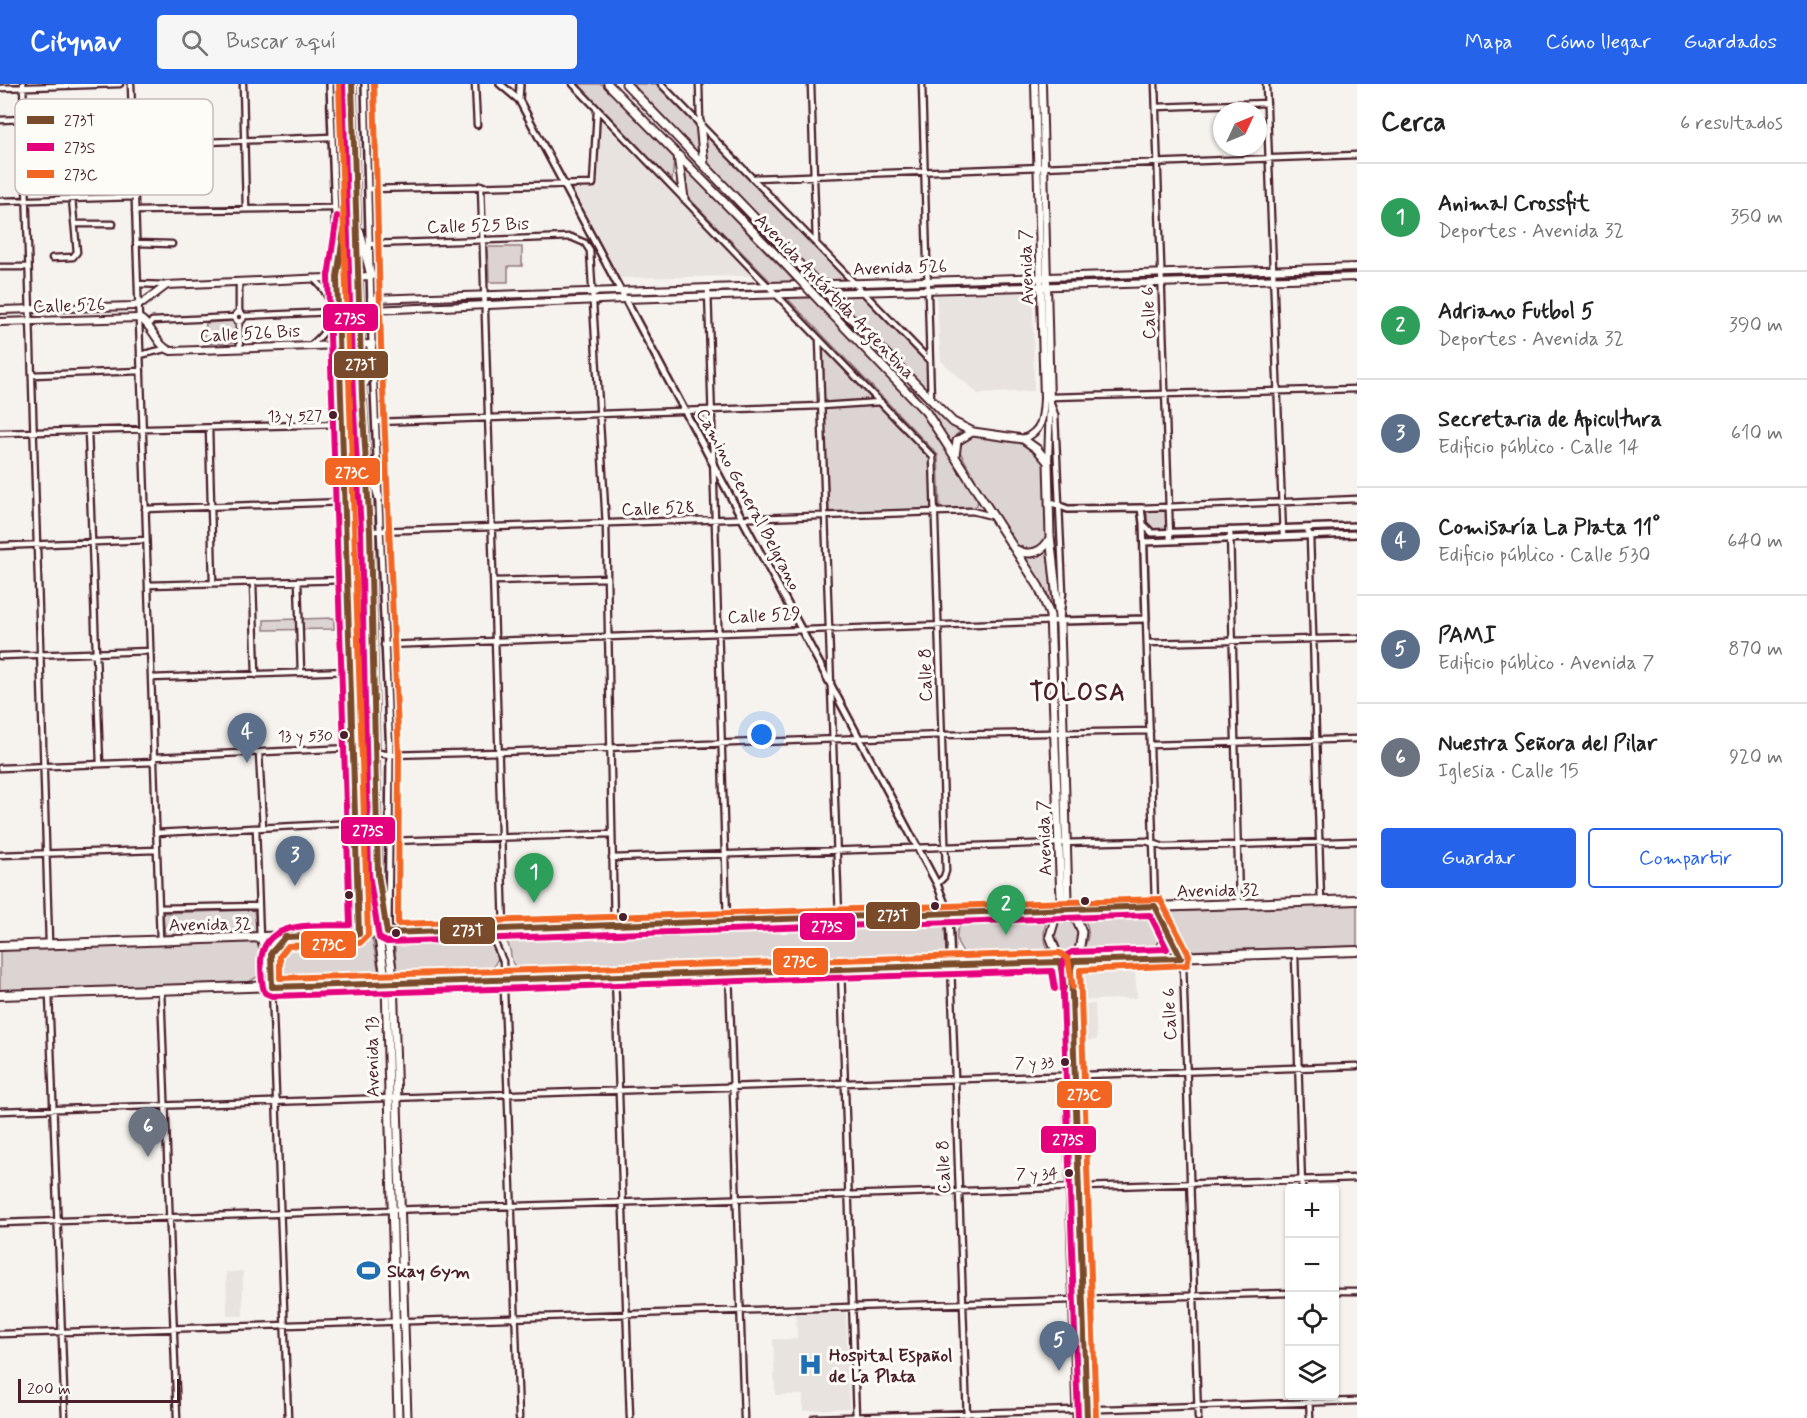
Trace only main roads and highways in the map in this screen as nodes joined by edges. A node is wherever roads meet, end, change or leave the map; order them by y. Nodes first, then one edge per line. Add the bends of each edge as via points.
1 (343, 84) edge
2 (352, 84) edge
3 (608, 84) edge
4 (626, 84) edge
5 (1035, 84) edge
6 (1042, 84) edge
7 (700, 123) road end
8 (677, 154) junction
9 (704, 165) junction
10 (1041, 167) junction
11 (684, 198) road end
12 (346, 216) junction
13 (356, 216) junction
14 (1357, 267) edge
15 (371, 276) joint
16 (337, 277) junction
17 (349, 277) junction
18 (359, 277) junction
19 (1357, 277) edge
20 (1044, 278) junction
21 (1044, 287) junction
22 (371, 299) road end
23 (0, 310) edge
24 (372, 310) road end
25 (0, 322) edge
26 (340, 344) junction
27 (351, 344) junction
28 (361, 344) junction
29 (372, 344) joint
30 (165, 349) joint
31 (362, 396) junction
32 (1048, 399) junction
33 (353, 401) junction
34 (972, 432) junction
35 (1023, 440) junction
36 (365, 447) junction
37 (353, 449) junction
38 (956, 459) junction
39 (1048, 462) junction
40 (379, 498) road end
41 (344, 502) road end
42 (1050, 536) junction
43 (1015, 549) junction
44 (1064, 842) junction
45 (1357, 900) edge
46 (1059, 910) junction
47 (1071, 910) junction
48 (1166, 928) road end
49 (387, 933) junction
50 (377, 934) junction
51 (285, 937) junction
52 (0, 946) edge
53 (1357, 951) edge
54 (1150, 959) junction
55 (1073, 961) junction
56 (1060, 962) junction
57 (268, 963) road end
58 (389, 983) junction
59 (0, 995) edge
60 (1070, 1076) junction
61 (392, 1098) junction
62 (1077, 1414) edge
63 (1086, 1414) edge
64 (398, 1418) edge
65 (407, 1418) edge

1 - 12 main road, Avenida 13
2 - 13 main road, Avenida 13
3 - 8 main road, Avenida Antártida Argentina
4 - 9 main road, Avenida Antártida Argentina
5 - 10 main road, Avenida 7
6 - 10 main road, Avenida 7
7 - 9 main road
8 - 11 main road
8 - 38 main road, Avenida Antártida Argentina, bridge via 919,405
9 - 34 main road, Avenida Antártida Argentina, bridge via 931,402
10 - 20 main road, Avenida 7
12 - 16 main road
12 - 17 main road, Avenida 13
13 - 15 main road
13 - 18 main road, Avenida 13
14 - 20 main road, Avenida 526
15 - 18 main road
16 - 17 main road
16 - 23 main road, Calle 526 via 167,285 139,305
17 - 18 main road
17 - 27 main road, Avenida 13
18 - 28 main road, Avenida 13
19 - 21 main road, Avenida 526
20 - 21 main road, Avenida 7
20 - 22 main road, Avenida 526
21 - 24 main road, Avenida 526
21 - 32 main road, Avenida 7
25 - 30 main road, Calle 526 via 139,318 149,325
26 - 27 main road, Calle 526 Bis
26 - 30 main road, Calle 526 Bis
26 - 33 main road
27 - 28 main road, Calle 526 Bis
27 - 33 main road, Avenida 13
28 - 29 main road, Calle 526 Bis
28 - 31 main road, Avenida 13
29 - 31 main road
31 - 36 main road, Avenida 13
32 - 35 main road, Avenida 7 via 1039,428
32 - 39 main road, Avenida 7
33 - 37 main road, Avenida 13
34 - 35 main road, Avenida Antártida Argentina
34 - 38 main road via 957,441
35 - 39 main road
36 - 40 main road
36 - 49 main road, Avenida 13 via 378,873
37 - 41 main road
37 - 50 main road, Avenida 13 via 363,750
38 - 43 main road, Avenida Antártida Argentina
39 - 42 main road, Avenida 7
42 - 43 main road via 1044,547 1033,553
42 - 44 main road, Avenida 7 via 1060,621
43 - 44 main road, Avenida 7 via 1042,592 1051,621
44 - 46 main road, Avenida 7
44 - 47 main road, Avenida 7
45 - 47 highway, Avenida 32
46 - 47 highway, Avenida 32
46 - 49 highway, Avenida 32
46 - 56 main road, Avenida 7 via 1050,936
47 - 55 main road, Avenida 7 via 1082,932
48 - 54 highway via 1162,947
49 - 50 highway, Avenida 32
49 - 58 main road, Avenida 13
50 - 51 highway, Avenida 32
50 - 58 main road, Avenida 13
51 - 52 highway, Avenida 32
51 - 57 highway via 273,947
53 - 54 highway
54 - 55 highway
55 - 56 highway
55 - 60 main road, Avenida 7
56 - 58 highway
56 - 60 main road, Avenida 7
58 - 59 highway
58 - 61 main road, Avenida 13
60 - 62 main road, Avenida 7 via 1069,1188
60 - 63 main road, Avenida 7
61 - 64 main road, Avenida 13 via 391,1210
61 - 65 main road, Avenida 13

